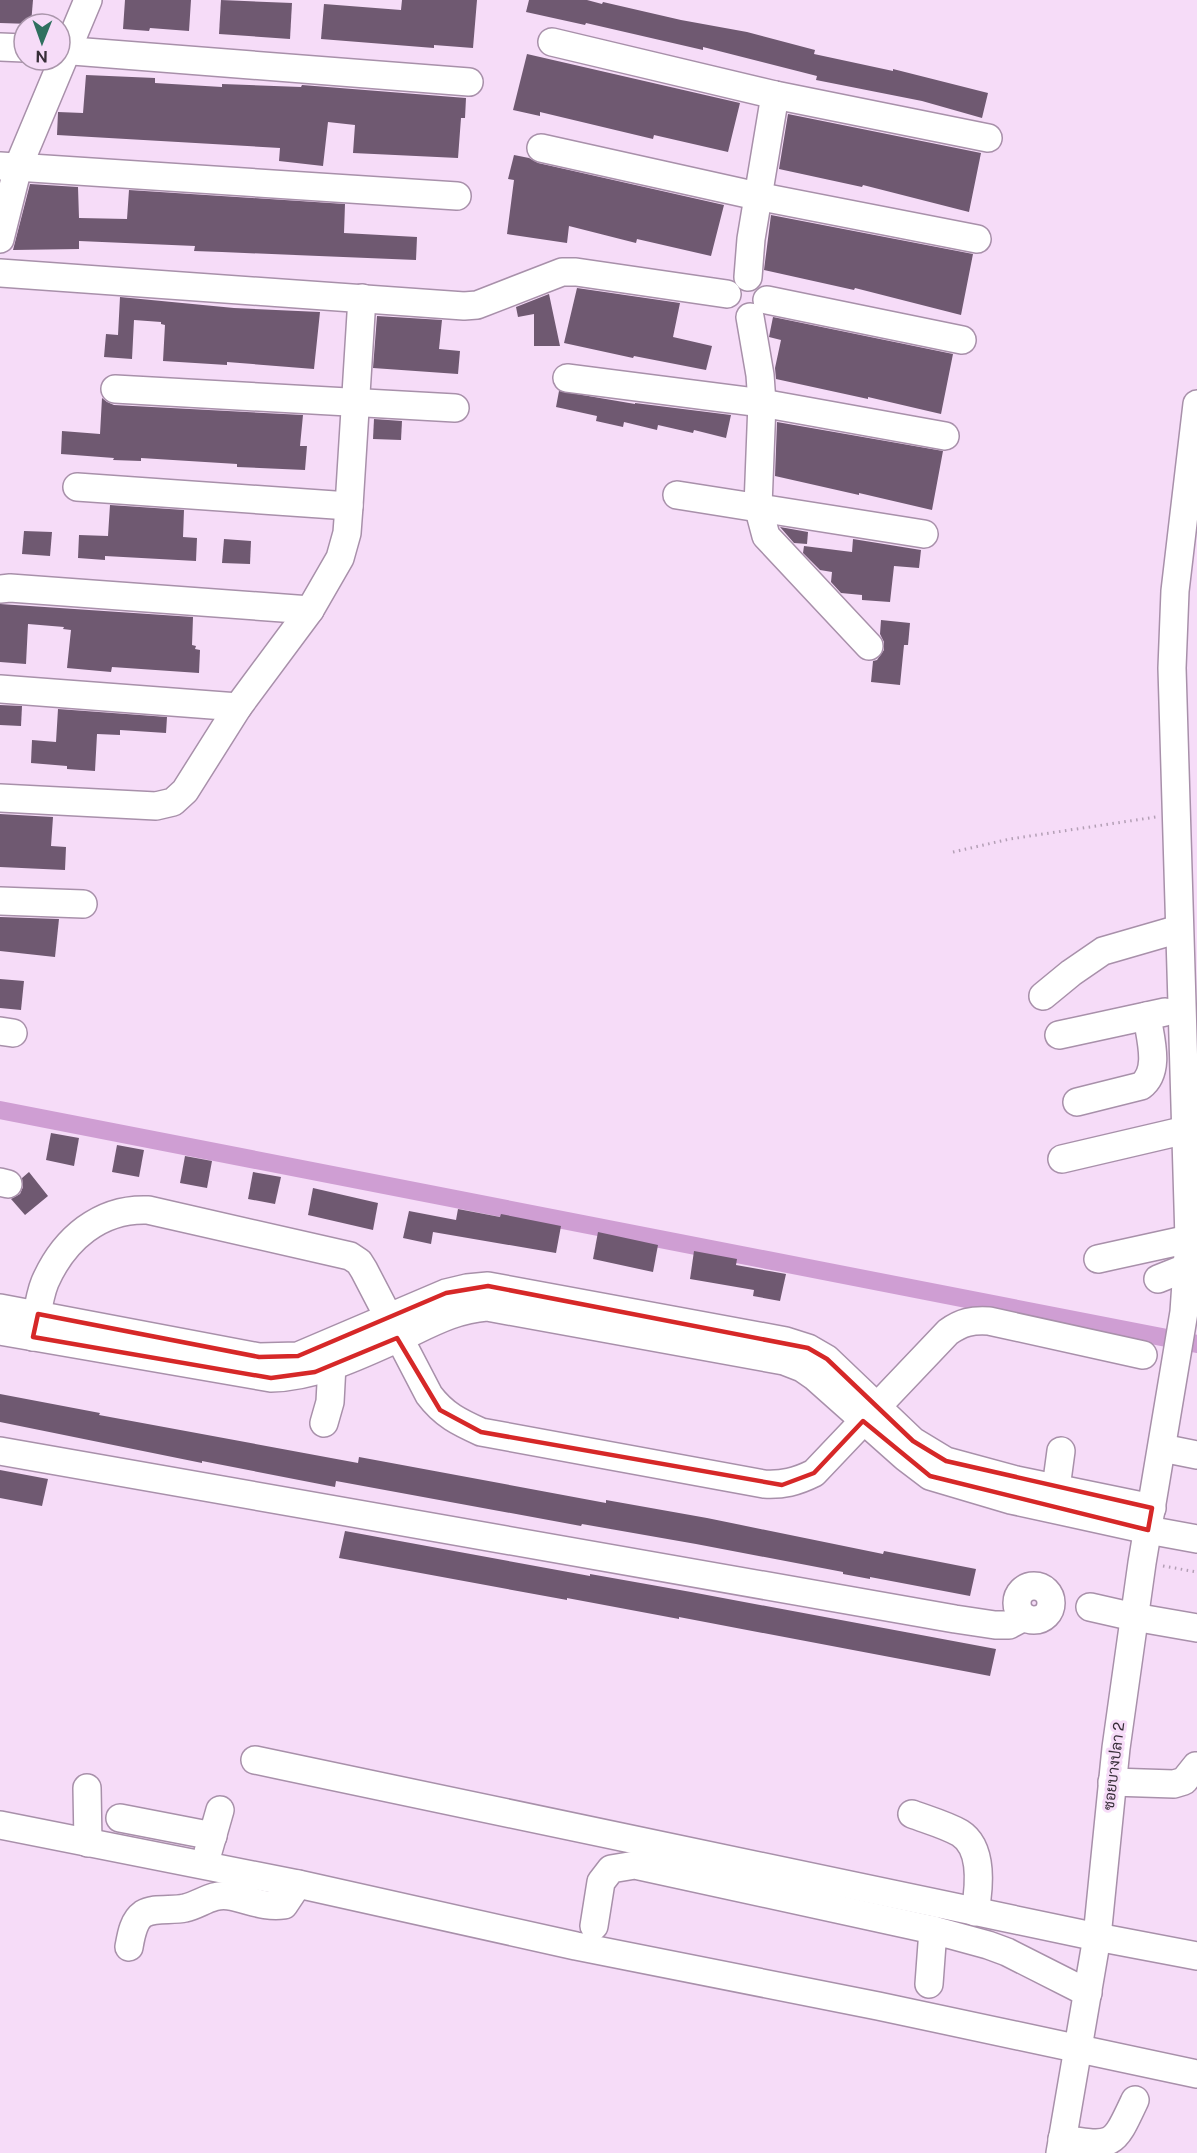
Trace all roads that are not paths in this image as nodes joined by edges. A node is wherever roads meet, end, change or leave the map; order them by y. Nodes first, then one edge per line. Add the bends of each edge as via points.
1 (88, 0) edge
2 (72, 33) edge
3 (552, 42) dead end
4 (72, 52) edge
5 (53, 72) edge
6 (469, 82) dead end
7 (775, 95) junction
8 (988, 138) dead end
9 (541, 148) dead end
10 (9, 167) edge
11 (457, 196) dead end
12 (757, 196) junction
13 (0, 239) edge
14 (977, 239) dead end
15 (0, 273) edge
16 (748, 277) junction
17 (727, 294) junction
18 (362, 298) junction
19 (758, 308) junction
20 (962, 340) dead end
21 (567, 378) dead end
22 (115, 389) dead end
23 (355, 403) junction
24 (762, 403) junction
25 (1197, 404) edge
26 (454, 408) dead end
27 (945, 436) dead end
28 (1193, 469) edge
29 (77, 487) dead end
30 (677, 495) dead end
31 (349, 506) junction
32 (758, 506) junction
33 (924, 534) dead end
34 (0, 589) edge
35 (310, 610) junction
36 (869, 646) dead end
37 (0, 689) edge
38 (238, 707) junction
39 (0, 798) edge
40 (0, 901) edge
41 (83, 904) dead end
42 (1179, 929) junction
43 (1043, 996) dead end
44 (1181, 1009) junction
45 (1147, 1016) junction
46 (1059, 1035) dead end
47 (1077, 1102) dead end
48 (1186, 1130) junction
49 (1062, 1159) dead end
50 (1189, 1239) junction
51 (1098, 1259) dead end
52 (1188, 1267) junction
53 (1158, 1279) dead end
54 (0, 1308) edge
55 (35, 1325) junction
56 (393, 1328) junction
57 (0, 1331) edge
58 (1143, 1355) dead end
59 (332, 1365) junction
60 (870, 1413) junction
61 (324, 1423) dead end
62 (1162, 1448) junction
63 (0, 1451) edge
64 (1061, 1451) dead end
65 (1197, 1455) edge
66 (1056, 1488) junction
67 (1014, 1490) junction
68 (1150, 1519) junction
69 (1197, 1539) edge
70 (1134, 1617) junction
71 (1197, 1628) edge
72 (255, 1760) dead end
73 (1196, 1766) edge
74 (1112, 1782) junction
75 (87, 1788) dead end
76 (220, 1810) dead end
77 (912, 1814) dead end
78 (120, 1818) dead end
79 (0, 1825) edge
80 (213, 1836) junction
81 (88, 1843) junction
82 (204, 1865) junction
83 (298, 1884) junction
84 (975, 1912) junction
85 (594, 1926) dead end
86 (933, 1930) junction
87 (1097, 1937) junction
88 (129, 1947) dead end
89 (1197, 1956) edge
90 (929, 1983) dead end
91 (1088, 1993) junction
92 (1078, 2050) junction
93 (1197, 2074) edge
94 (1135, 2100) dead end
95 (1061, 2146) edge

1 - 2 street
3 - 7 street
4 - 6 street
5 - 10 street
7 - 8 street
7 - 12 street
9 - 12 street
10 - 11 street
10 - 13 street
12 - 14 street
12 - 16 street
15 - 18 street
16 - 17 street via 736,280
16 - 19 street via 764,287
17 - 18 street via 562,272 477,305
17 - 19 street via 730,309 736,314
18 - 23 street
19 - 20 street
19 - 24 street
21 - 24 street
22 - 23 street
23 - 26 street
23 - 31 street
24 - 27 street
24 - 32 street
25 - 28 street, ซอยบางปลา 2
28 - 42 street, ซอยบางปลา 2 via 1175,591 1172,668
29 - 31 street
30 - 32 street
31 - 35 street via 340,558
32 - 33 street
32 - 36 street via 766,536
34 - 35 street
35 - 38 street
37 - 38 street
38 - 39 street via 185,791 173,802 165,805
40 - 41 street
42 - 43 street via 1103,951
42 - 44 street, ซอยบางปลา 2
44 - 45 street
44 - 48 street, ซอยบางปลา 2
45 - 46 street
45 - 47 street via 1153,1062 1148,1081
48 - 49 street
48 - 50 street, ซอยบางปลา 2
50 - 51 street
50 - 52 street, ซอยบางปลา 2
52 - 53 street
52 - 62 street, ซอยบางปลา 2
54 - 55 street
55 - 56 street via 282,1358
55 - 56 street via 45,1284 71,1242 107,1216 131,1209 350,1256 364,1270
55 - 57 street
55 - 59 street via 271,1378 294,1378
56 - 59 street
56 - 60 street via 486,1307 784,1361 802,1368
56 - 60 street via 440,1410 481,1432 764,1484 782,1485 814,1473
58 - 60 street via 989,1321 960,1323
59 - 61 street via 330,1402
60 - 67 street via 919,1469 930,1476
62 - 65 street
62 - 68 street, ซอยบางปลา 2
63 - 70 street via 995,1625 1010,1625 1024,1617 1039,1619 1050,1608 1072,1604
64 - 66 street
66 - 67 street
66 - 68 street
67 - 68 street
68 - 69 street
68 - 70 street, ซอยบางปลา 2
70 - 71 street
70 - 74 street, ซอยบางปลา 2
72 - 84 street
73 - 74 street via 1184,1781 1174,1784
74 - 87 street, ซอยบางปลา 2
75 - 81 street
76 - 80 street
77 - 84 street via 962,1834 969,1842 980,1871
78 - 80 street
79 - 81 street
80 - 82 street
81 - 82 street
82 - 83 street
83 - 88 street via 284,1905 272,1907 227,1895 188,1908 151,1911 141,1915 134,1926
83 - 92 street
84 - 87 street
85 - 86 street via 601,1882 611,1869 634,1865
86 - 90 street
86 - 91 street via 1007,1952
87 - 89 street
87 - 91 street, ซอยบางปลา 2
91 - 92 street, ซอยบางปลา 2
92 - 93 street
92 - 95 street, ซอยบางปลา 2
94 - 95 street via 1120,2134 1108,2142

